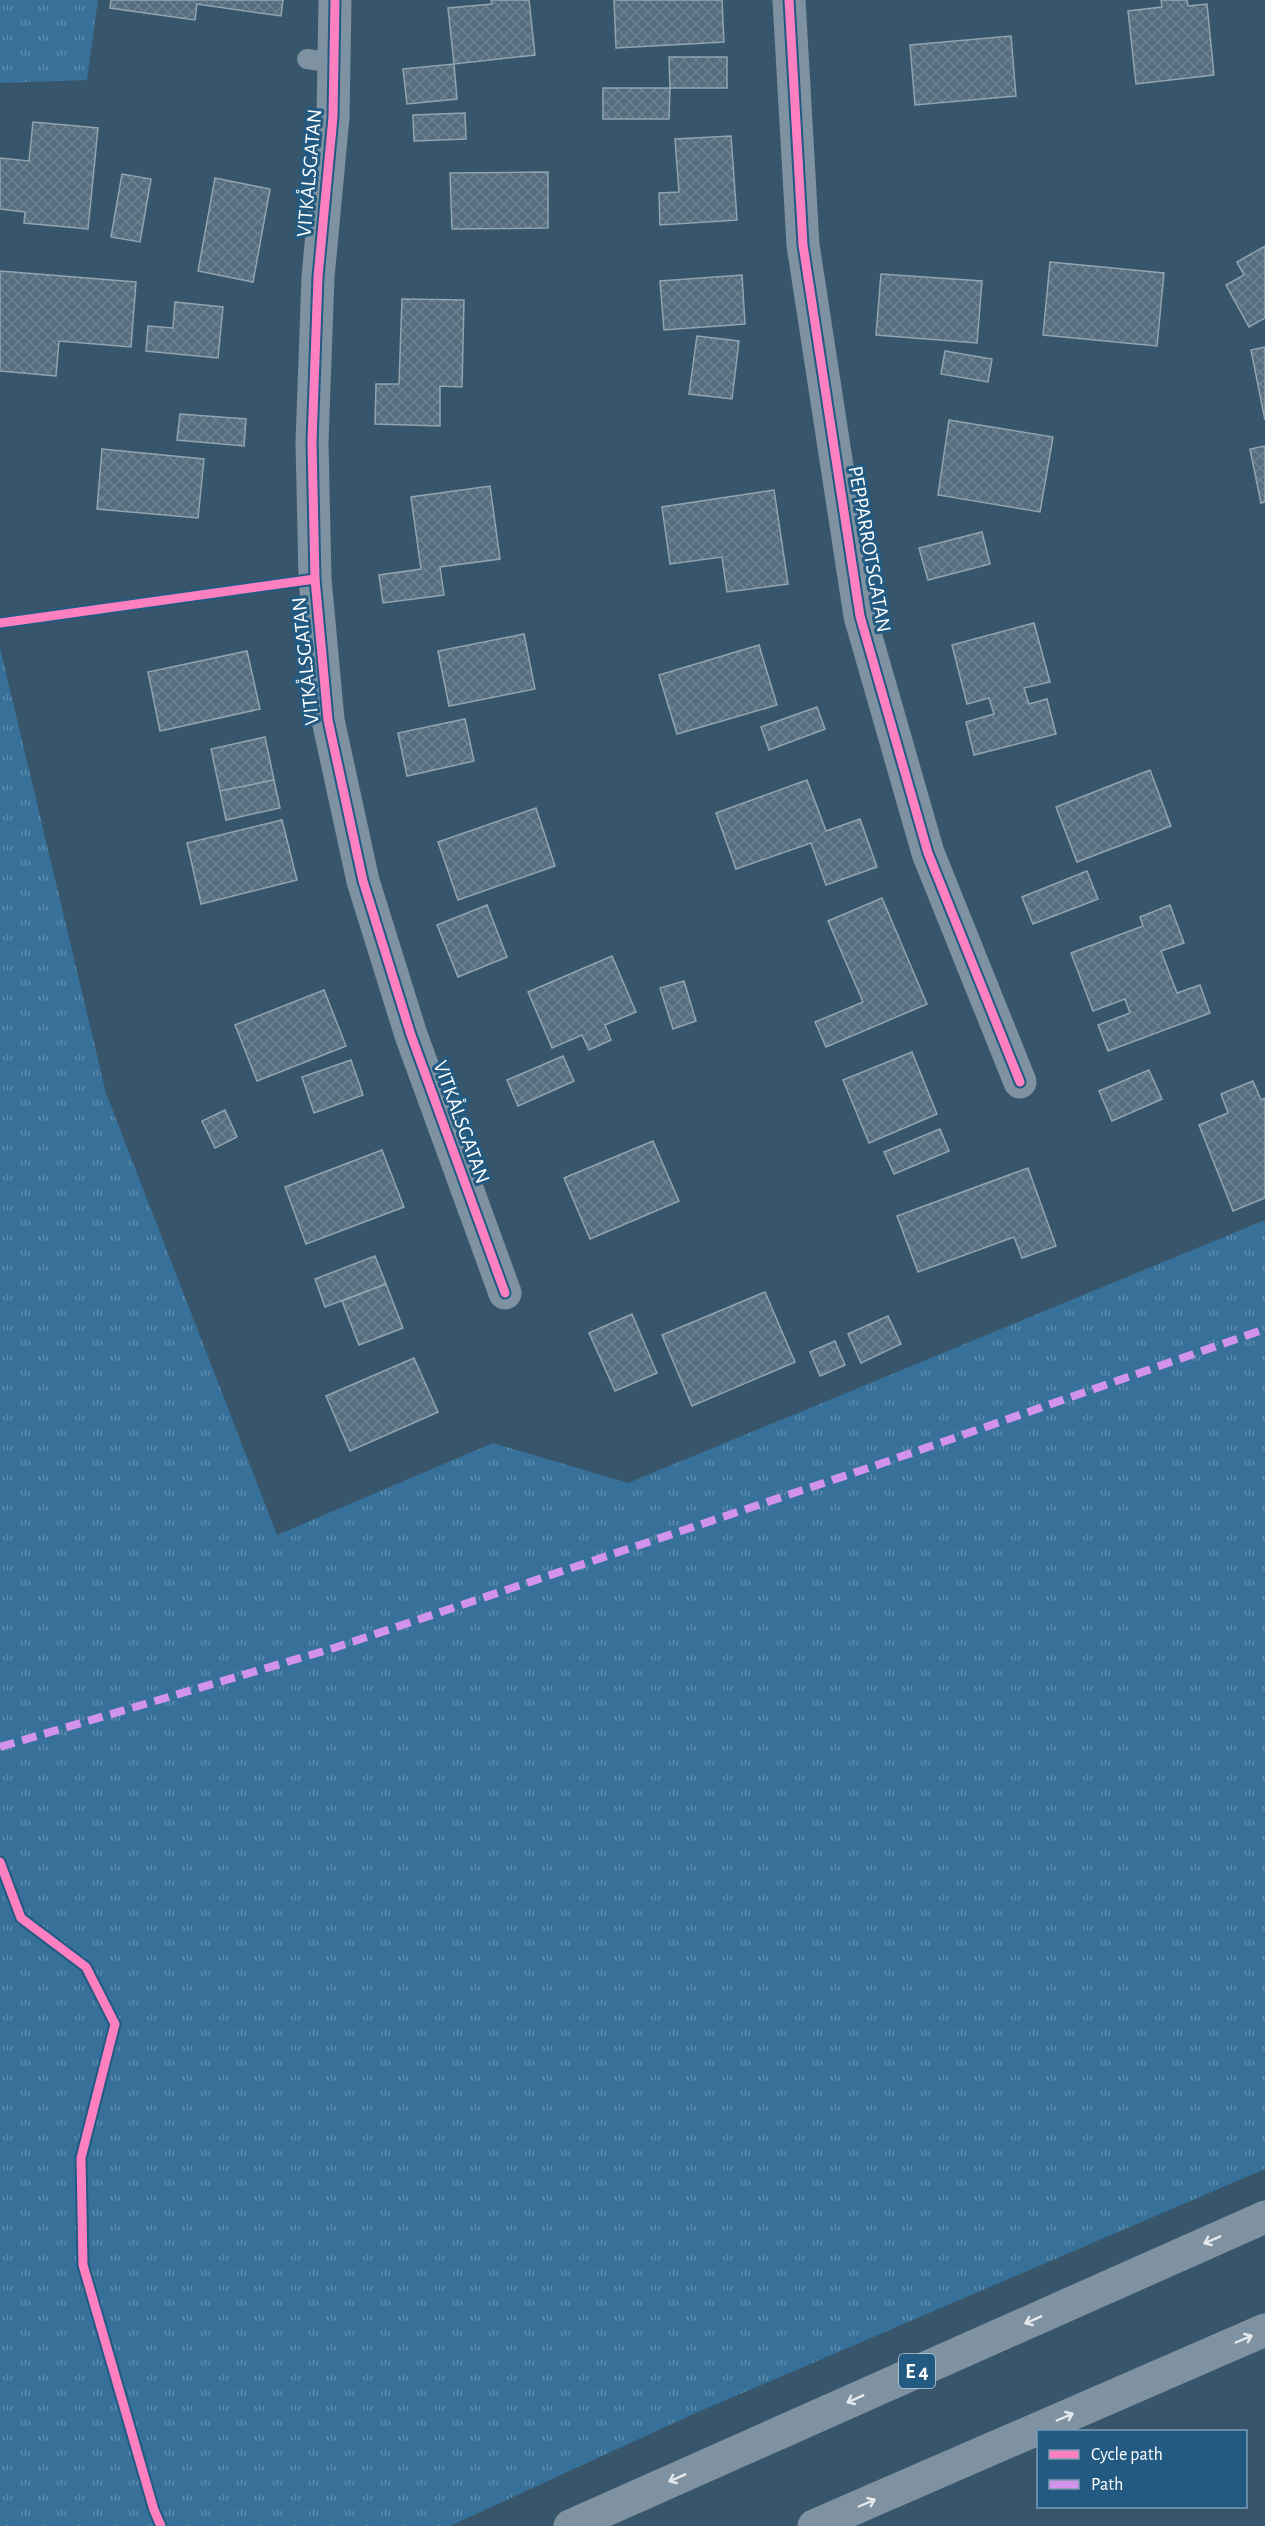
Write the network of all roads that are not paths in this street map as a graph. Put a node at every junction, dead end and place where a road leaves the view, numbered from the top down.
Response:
1 (335, 0) edge
2 (789, 0) edge
3 (1020, 1082) dead end
4 (505, 1293) dead end
5 (1265, 2217) edge
6 (1265, 2330) edge
7 (570, 2526) edge
8 (814, 2526) edge

1 - 4 street, VITKÅLSGATAN
2 - 3 street, PEPPARROTSGATAN
5 -> 7 highway, E 4
8 -> 6 highway

